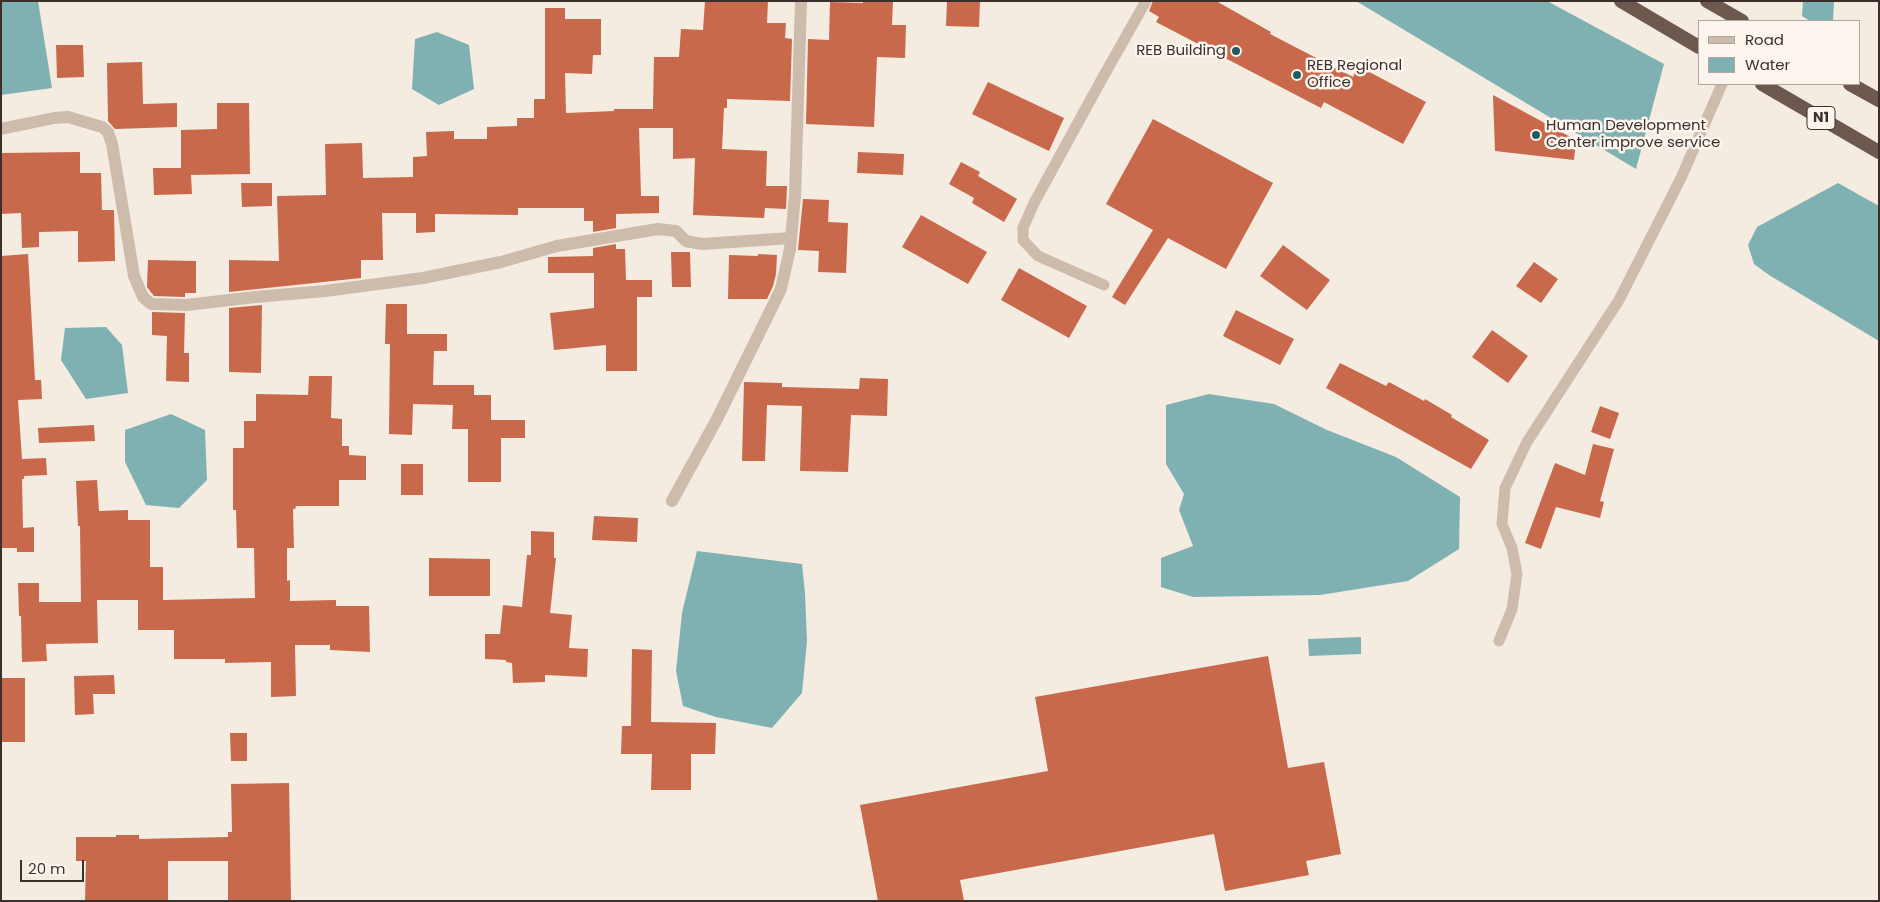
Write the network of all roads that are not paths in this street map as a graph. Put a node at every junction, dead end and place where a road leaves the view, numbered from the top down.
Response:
1 (801, 1) edge
2 (1146, 1) edge
3 (1621, 1) edge
4 (1707, 1) edge
5 (1740, 20) edge
6 (1698, 46) edge
7 (1722, 85) edge
8 (1764, 85) edge
9 (1852, 85) edge
10 (1879, 100) edge
11 (1, 129) edge
12 (1879, 152) edge
13 (791, 238) junction
14 (1104, 285) dead end
15 (672, 501) dead end
16 (1499, 641) dead end

1 - 13 street
2 - 14 lane
3 - 6 highway
4 - 5 highway
7 - 16 lane
8 - 12 highway, N1
9 - 10 highway
11 - 13 street
13 - 15 street

